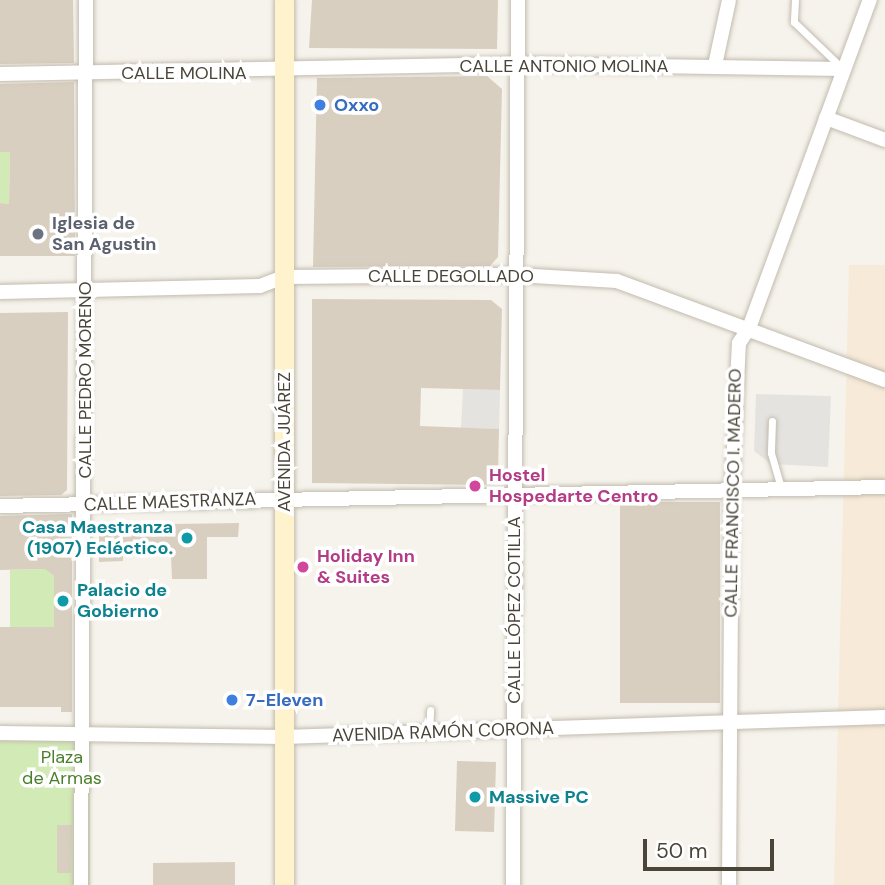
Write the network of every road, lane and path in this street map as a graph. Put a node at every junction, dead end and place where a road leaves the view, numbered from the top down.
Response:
1 (86, 0) edge
2 (284, 0) edge
3 (517, 0) edge
4 (729, 0) edge
5 (795, 0) edge
6 (870, 0) edge
7 (518, 64) junction
8 (715, 65) junction
9 (844, 69) junction
10 (284, 71) junction
11 (0, 74) edge
12 (85, 74) junction
13 (826, 118) junction
14 (885, 140) edge
15 (517, 275) junction
16 (284, 277) junction
17 (85, 290) junction
18 (0, 292) edge
19 (749, 328) junction
20 (885, 380) edge
21 (772, 421) dead end
22 (885, 487) edge
23 (782, 489) junction
24 (732, 490) junction
25 (514, 494) junction
26 (284, 498) junction
27 (84, 505) junction
28 (0, 506) edge
29 (430, 710) dead end
30 (885, 717) edge
31 (729, 720) junction
32 (514, 731) junction
33 (0, 733) edge
34 (82, 733) junction
35 (429, 733) junction
36 (284, 737) junction
37 (81, 885) edge
38 (284, 885) edge
39 (513, 885) edge
40 (729, 885) edge

1 - 12 street, CALLE PEDRO MORENO
2 - 10 main road, AVENIDA JUÁREZ
3 - 7 street, CALLE LÓPEZ COTILLA
4 - 8 street
5 - 9 lane
6 - 9 street, CALLE FRANCISCO I. MADERO
7 - 8 street, CALLE ANTONIO MOLINA
7 - 10 street, CALLE ANTONIO MOLINA
7 - 15 street, CALLE LÓPEZ COTILLA
8 - 9 street, CALLE ANTONIO MOLINA
9 - 13 street, CALLE FRANCISCO I. MADERO
10 - 12 street, CALLE MOLINA
10 - 16 main road, AVENIDA JUÁREZ
11 - 12 street, CALLE MOLINA
12 - 17 street, CALLE PEDRO MORENO
13 - 14 street
13 - 19 street, CALLE FRANCISCO I. MADERO
15 - 16 street, CALLE DEGOLLADO
15 - 19 street, CALLE DEGOLLADO
15 - 25 street, CALLE LÓPEZ COTILLA
16 - 17 street, CALLE DEGOLLADO
16 - 26 main road, AVENIDA JUÁREZ
17 - 18 street, CALLE DEGOLLADO
17 - 27 street, CALLE PEDRO MORENO
19 - 20 street, CALLE DEGOLLADO
19 - 24 street, CALLE FRANCISCO I. MADERO
21 - 23 lane
22 - 23 street, CALLE MAESTRANZA
23 - 24 street, CALLE MAESTRANZA
24 - 25 street, CALLE MAESTRANZA
24 - 31 street, CALLE FRANCISCO I. MADERO
25 - 26 street, CALLE MAESTRANZA
25 - 32 street, CALLE LÓPEZ COTILLA
26 - 27 street, CALLE MAESTRANZA
26 - 36 main road, AVENIDA JUÁREZ
27 - 28 street, CALLE MAESTRANZA
27 - 34 street, CALLE PEDRO MORENO
29 - 35 lane
30 - 31 street, AVENIDA RAMÓN CORONA
31 - 32 street, AVENIDA RAMÓN CORONA
31 - 40 street, CALLE FRANCISCO I. MADERO
32 - 35 street, AVENIDA RAMÓN CORONA
32 - 39 street, CALLE LÓPEZ COTILLA
33 - 34 street, AVENIDA RAMÓN CORONA
34 - 36 street, AVENIDA RAMÓN CORONA
34 - 37 street, CALLE PEDRO MORENO
35 - 36 street, AVENIDA RAMÓN CORONA
36 - 38 main road, AVENIDA JUÁREZ

